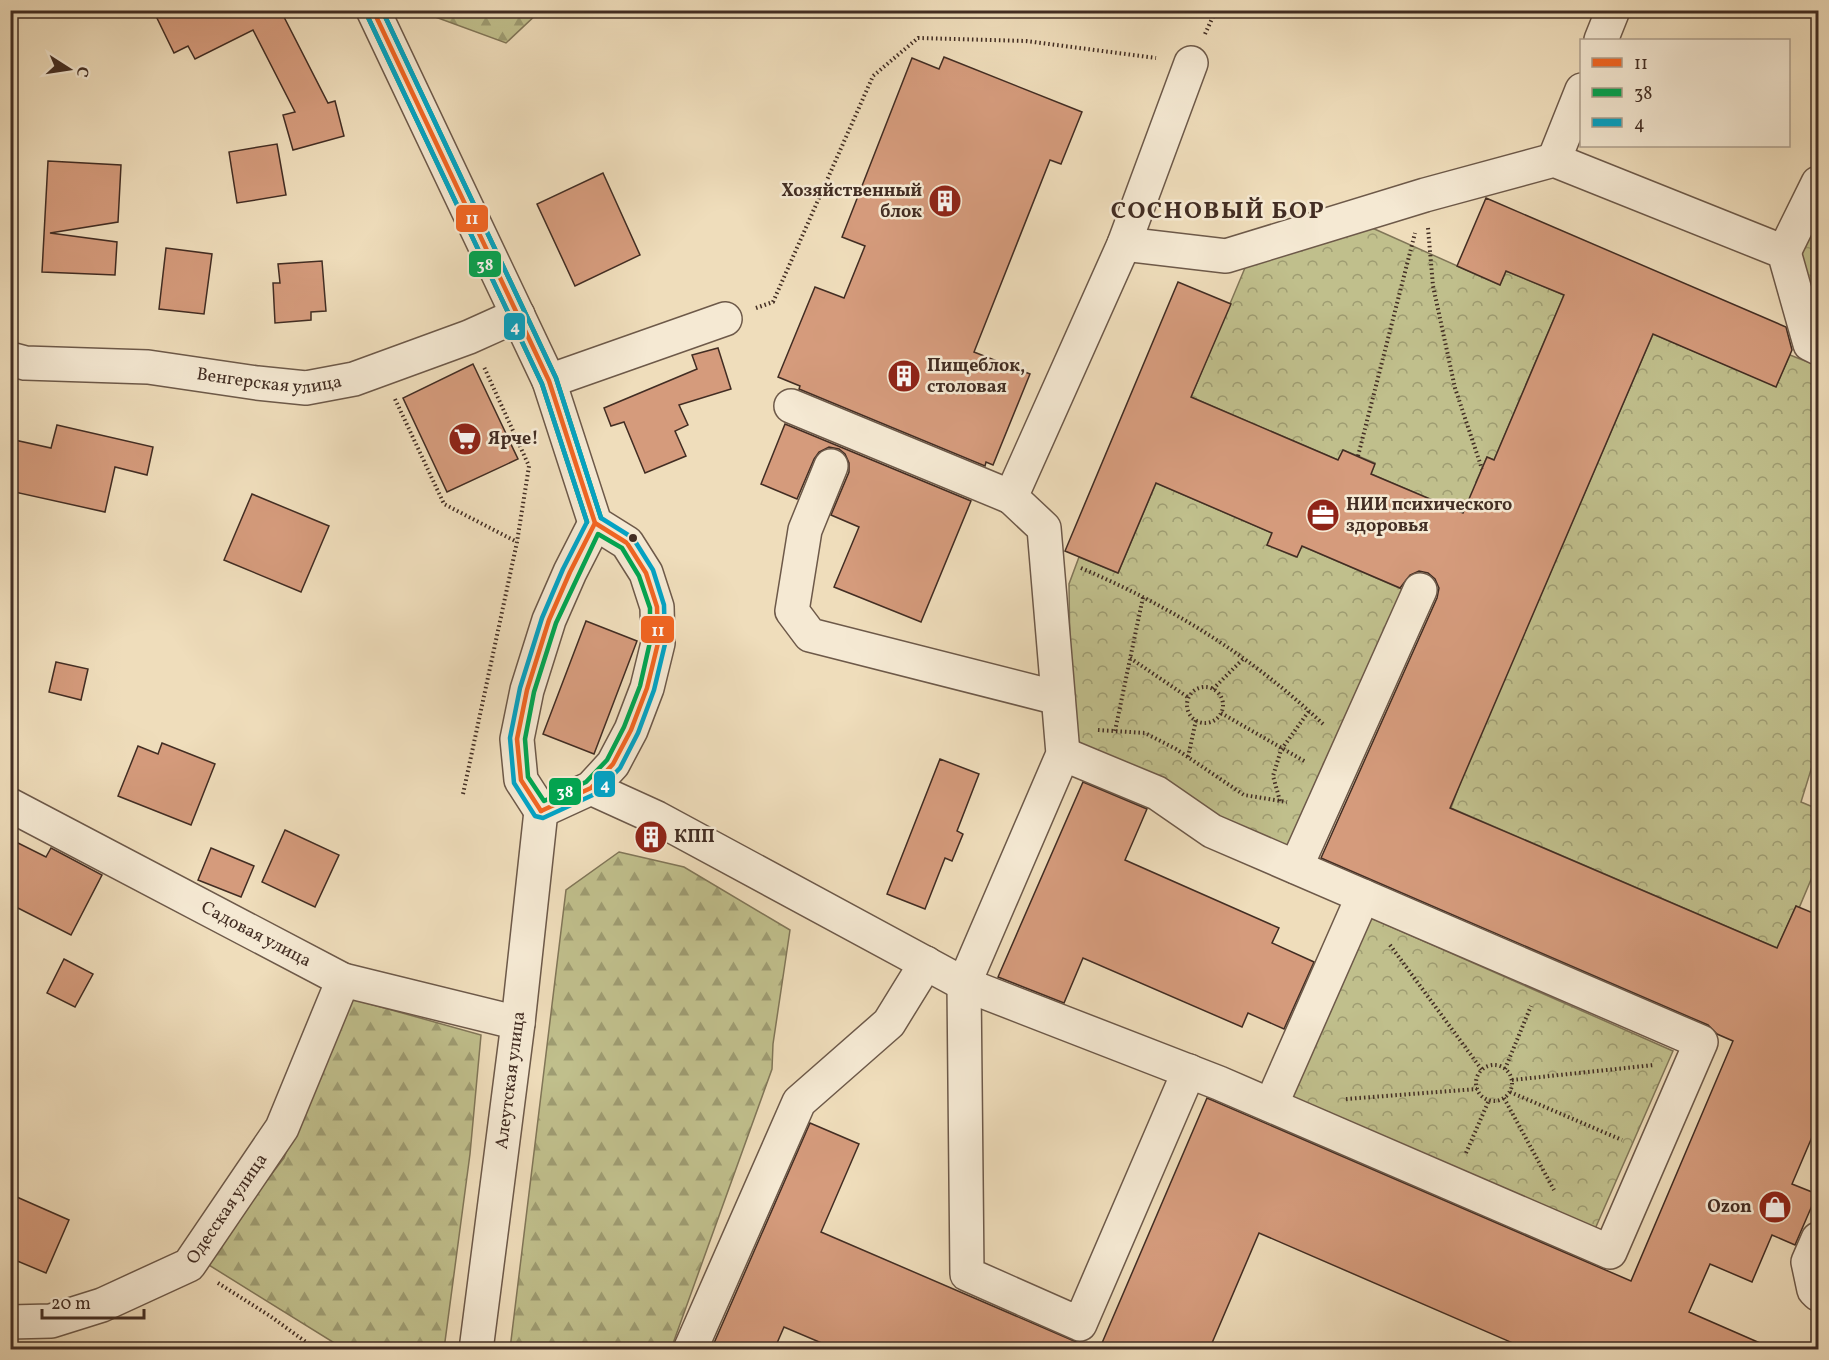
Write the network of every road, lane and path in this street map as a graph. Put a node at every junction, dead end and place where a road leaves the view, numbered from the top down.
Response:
1 (373, 10) edge
2 (1216, 10) edge
3 (1613, 10) edge
4 (1601, 39) edge
5 (1191, 63) junction
6 (1580, 93) edge
7 (1554, 160) junction
8 (1818, 183) edge
9 (1425, 195) junction
10 (1124, 244) junction
11 (1784, 252) junction
12 (518, 315) junction
13 (725, 319) joint
14 (470, 337) junction
15 (1818, 348) edge
16 (10, 359) edge
17 (381, 369) junction
18 (549, 381) junction
19 (790, 406) dead end
20 (1358, 456) dead end
21 (831, 466) dead end
22 (1482, 469) dead end
23 (1011, 497) junction
24 (595, 523) junction
25 (517, 542) junction
26 (1046, 553) junction
27 (1420, 590) dead end
28 (1143, 597) junction
29 (1130, 658) junction
30 (1243, 658) junction
31 (1213, 688) junction
32 (1189, 698) junction
33 (1309, 711) junction
34 (1221, 713) junction
35 (1196, 720) junction
36 (1061, 727) junction
37 (1115, 731) junction
38 (1281, 750) junction
39 (1188, 757) junction
40 (1336, 779) junction
41 (591, 788) junction
42 (463, 794) dead end
43 (1280, 801) junction
44 (10, 805) edge
45 (541, 811) junction
46 (1296, 867) junction
47 (1361, 900) junction
48 (926, 963) junction
49 (1544, 974) junction
50 (343, 980) junction
51 (964, 984) junction
52 (518, 1023) junction
53 (1692, 1061) junction
54 (1505, 1069) junction
55 (1482, 1070) junction
56 (1189, 1071) junction
57 (1512, 1080) junction
58 (1477, 1089) junction
59 (1510, 1092) junction
60 (1504, 1098) junction
61 (1340, 1100) dead end
62 (1489, 1100) junction
63 (1271, 1105) junction
64 (1653, 1154) junction
65 (1462, 1161) dead end
66 (1818, 1239) edge
67 (1581, 1240) junction
68 (189, 1265) junction
69 (1818, 1294) edge
70 (10, 1322) edge
71 (317, 1350) edge
72 (476, 1350) edge
73 (690, 1350) edge

1 - 12 street
2 - 5 path
3 - 4 street
5 - 10 street
5 - 13 path
6 - 7 street
7 - 9 street
7 - 11 street
8 - 11 street
9 - 10 street
9 - 20 path
9 - 22 path
10 - 23 street
11 - 15 street
12 - 14 street, Венгерская улица
12 - 18 street
13 - 18 street
14 - 17 street, Венгерская улица
14 - 25 path
16 - 17 street, Венгерская улица
17 - 25 path
18 - 24 street
19 - 23 street
21 - 36 street
23 - 26 street
24 - 41 street
24 - 45 street
25 - 42 path
26 - 28 path
26 - 36 street
27 - 40 street
28 - 29 path
28 - 30 path
29 - 32 path
29 - 37 path
30 - 31 path
30 - 33 path
31 - 32 path
31 - 34 path
32 - 35 path
33 - 38 path
33 - 40 path
34 - 35 path
34 - 38 path
35 - 39 path
36 - 37 path
36 - 46 street
36 - 51 street
37 - 39 path
38 - 40 path
38 - 43 path
39 - 43 path
40 - 43 path
40 - 46 street
41 - 45 street
41 - 48 street
44 - 50 street, Садовая улица
45 - 52 street, Алеутская улица
46 - 47 street
47 - 49 street
47 - 55 path
47 - 63 street
48 - 51 street
48 - 73 street
49 - 53 street
49 - 54 path
50 - 52 street, Садовая улица
50 - 68 street, Одесская улица
51 - 56 street
51 - 56 street
52 - 72 street, Алеутская улица
53 - 57 path
53 - 64 street
54 - 55 path
54 - 57 path
55 - 58 path
56 - 63 street
57 - 59 path
58 - 61 path
58 - 62 path
59 - 60 path
59 - 64 path
60 - 62 path
60 - 67 path
62 - 65 path
63 - 67 street
64 - 67 street
66 - 69 street
68 - 70 street, Одесская улица
68 - 71 path

